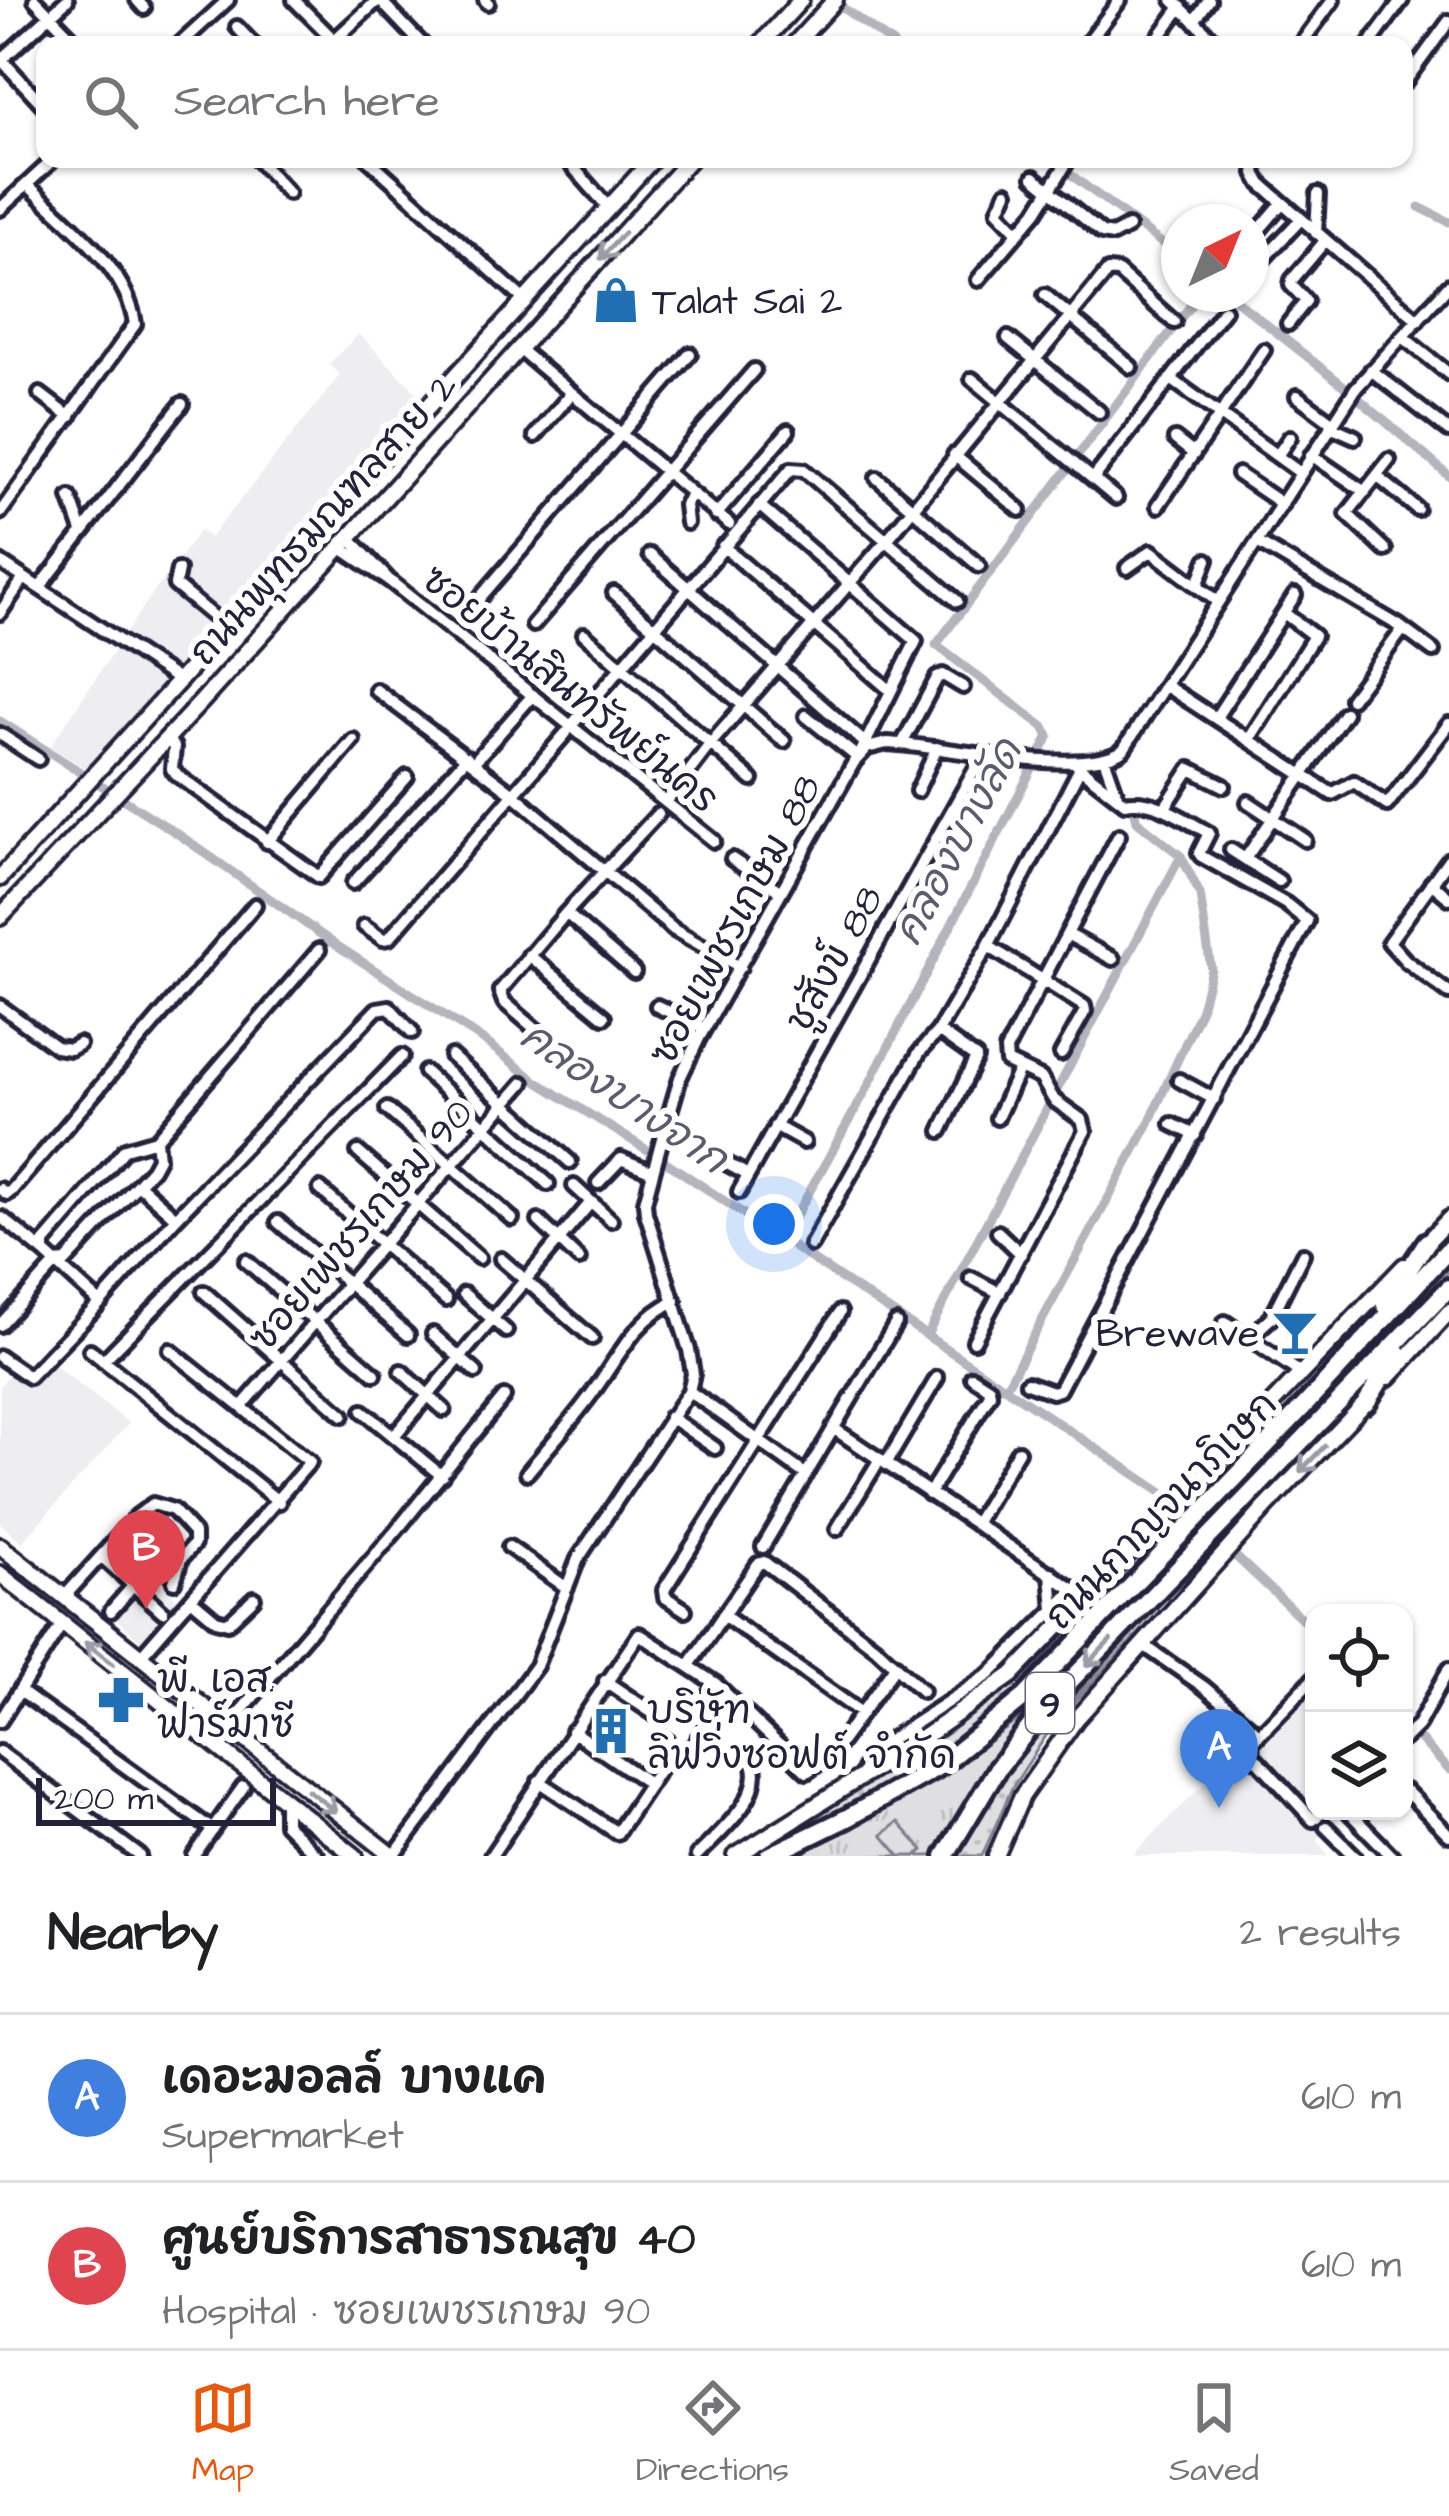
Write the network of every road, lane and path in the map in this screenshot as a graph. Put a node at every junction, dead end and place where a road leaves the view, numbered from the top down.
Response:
1 (35, 0) edge
2 (67, 0) edge
3 (228, 0) edge
4 (294, 0) edge
5 (379, 0) edge
6 (801, 0) edge
7 (835, 0) edge
8 (1120, 0) edge
9 (1210, 0) edge
10 (1333, 0) edge
11 (1402, 0) edge
12 (1177, 3) edge
13 (50, 16) junction
14 (1194, 21) junction
15 (1449, 21) edge
16 (237, 27) dead end
17 (71, 36) edge
18 (189, 36) edge
19 (246, 36) edge
20 (329, 36) edge
21 (341, 36) edge
22 (414, 36) edge
23 (768, 36) edge
24 (802, 36) edge
25 (1093, 36) edge
26 (1158, 36) edge
27 (1210, 36) edge
28 (1307, 36) edge
29 (1376, 36) edge
30 (0, 60) edge
31 (1413, 70) edge
32 (36, 98) edge
33 (44, 168) edge
34 (265, 168) edge
35 (378, 168) edge
36 (574, 168) edge
37 (645, 168) edge
38 (681, 168) edge
39 (1063, 168) edge
40 (1257, 168) edge
41 (1034, 177) dead end
42 (27, 184) junction
43 (0, 186) edge
44 (1050, 190) junction
45 (1007, 192) dead end
46 (288, 193) dead end
47 (1318, 194) dead end
48 (12, 198) junction
49 (1282, 203) junction
50 (608, 207) junction
51 (0, 209) edge
52 (1269, 218) edge
53 (1301, 219) junction
54 (1127, 226) dead end
55 (1018, 232) junction
56 (1320, 237) junction
57 (1269, 253) edge
58 (978, 280) dead end
59 (1449, 284) edge
60 (1046, 295) dead end
61 (523, 299) junction
62 (1222, 312) edge
63 (1070, 316) junction
64 (1418, 320) junction
65 (1174, 322) dead end
66 (1288, 324) dead end
67 (1403, 337) junction
68 (1008, 338) dead end
69 (519, 350) junction
70 (1264, 350) dead end
71 (690, 354) dead end
72 (1034, 359) junction
73 (1131, 367) dead end
74 (754, 370) dead end
75 (1371, 370) junction
76 (1449, 374) edge
77 (972, 379) dead end
78 (1172, 379) junction
79 (40, 394) dead end
80 (571, 394) junction
81 (1297, 395) dead end
82 (998, 400) junction
83 (182, 404) dead end
84 (1099, 412) dead end
85 (1222, 416) junction
86 (70, 417) junction
87 (1331, 424) junction
88 (788, 431) dead end
89 (1449, 431) edge
90 (620, 434) junction
91 (535, 436) dead end
92 (1290, 437) dead end
93 (1355, 437) dead end
94 (1175, 439) dead end
95 (954, 454) junction
96 (1194, 454) junction
97 (1311, 454) junction
98 (1277, 456) junction
99 (1389, 460) dead end
100 (666, 472) junction
101 (1299, 472) junction
102 (1238, 474) dead end
103 (1377, 476) junction
104 (877, 478) dead end
105 (1093, 479) junction
106 (1365, 492) junction
107 (691, 494) junction
108 (70, 496) dead end
109 (1116, 498) dead end
110 (1282, 503) junction
111 (759, 505) junction
112 (1158, 506) dead end
113 (912, 508) junction
114 (1417, 509) dead end
115 (1021, 510) dead end
116 (0, 513) edge
117 (716, 515) junction
118 (687, 523) dead end
119 (729, 524) dead end
120 (82, 531) junction
121 (886, 541) junction
122 (1257, 542) junction
123 (344, 543) junction
124 (723, 546) junction
125 (1385, 550) dead end
126 (650, 555) dead end
127 (1207, 560) dead end
128 (0, 562) edge
129 (979, 566) dead end
130 (1127, 568) dead end
131 (178, 570) dead end
132 (24, 578) junction
133 (849, 582) junction
134 (1197, 586) junction
135 (40, 587) junction
136 (687, 588) junction
137 (614, 593) dead end
138 (1295, 595) dead end
139 (478, 600) dead end
140 (957, 601) dead end
141 (1218, 602) junction
142 (0, 613) edge
143 (1284, 613) junction
144 (814, 624) junction
145 (533, 625) dead end
146 (654, 626) junction
147 (228, 629) junction
148 (1403, 629) junction
149 (584, 634) dead end
150 (1433, 651) dead end
151 (621, 666) junction
152 (778, 666) junction
153 (180, 681) junction
154 (1166, 686) junction
155 (963, 687) dead end
156 (376, 691) dead end
157 (891, 692) junction
158 (533, 695) junction
159 (1351, 699) dead end
160 (744, 705) junction
161 (1345, 713) dead end
162 (806, 716) dead end
163 (1217, 716) junction
164 (1449, 724) edge
165 (569, 730) junction
166 (0, 734) edge
167 (1250, 737) junction
168 (166, 739) junction
169 (353, 740) dead end
170 (784, 741) dead end
171 (711, 743) junction
172 (902, 744) junction
173 (938, 748) junction
174 (861, 751) junction
175 (983, 755) junction
176 (1105, 758) junction
177 (38, 759) dead end
178 (471, 760) junction
179 (1076, 764) junction
180 (1303, 773) junction
181 (407, 777) dead end
182 (752, 780) dead end
183 (1224, 786) dead end
184 (917, 791) dead end
185 (514, 794) junction
186 (1117, 796) junction
187 (1248, 802) dead end
188 (662, 808) junction
189 (1164, 809) junction
190 (1273, 818) junction
191 (1119, 835) dead end
192 (1305, 840) dead end
193 (267, 842) junction
194 (714, 842) dead end
195 (1231, 850) dead end
196 (732, 859) dead end
197 (1246, 859) junction
198 (1449, 859) edge
199 (604, 872) junction
200 (0, 878) edge
201 (1279, 881) dead end
202 (353, 883) dead end
203 (1431, 883) junction
204 (782, 892) junction
205 (1449, 898) edge
206 (255, 905) dead end
207 (566, 913) junction
208 (0, 917) edge
209 (364, 926) dead end
210 (1067, 934) junction
211 (988, 946) junction
212 (319, 950) dead end
213 (530, 955) junction
214 (1113, 959) dead end
215 (740, 967) junction
216 (634, 972) dead end
217 (1043, 979) junction
218 (1449, 993) edge
219 (0, 1006) edge
220 (657, 1006) dead end
221 (604, 1017) dead end
222 (704, 1029) junction
223 (938, 1031) junction
224 (412, 1032) dead end
225 (79, 1044) dead end
226 (1061, 1054) dead end
227 (402, 1056) dead end
228 (451, 1056) dead end
229 (578, 1065) dead end
230 (1019, 1070) junction
231 (424, 1072) dead end
232 (1179, 1080) dead end
233 (523, 1083) dead end
234 (1214, 1099) junction
235 (505, 1104) junction
236 (387, 1109) dead end
237 (997, 1118) dead end
238 (1172, 1124) dead end
239 (484, 1126) junction
240 (775, 1126) junction
241 (941, 1131) dead end
242 (1195, 1135) junction
243 (156, 1140) junction
244 (804, 1142) dead end
245 (358, 1152) dead end
246 (720, 1160) dead end
247 (570, 1162) dead end
248 (451, 1164) junction
249 (654, 1168) junction
250 (748, 1175) junction
251 (598, 1183) dead end
252 (548, 1184) dead end
253 (139, 1185) junction
254 (574, 1186) dead end
255 (0, 1189) edge
256 (320, 1189) dead end
257 (739, 1192) dead end
258 (1028, 1198) dead end
259 (591, 1202) junction
260 (417, 1204) junction
261 (1045, 1208) junction
262 (2, 1218) edge
263 (176, 1219) junction
264 (512, 1219) dead end
265 (1449, 1219) edge
266 (539, 1220) dead end
267 (611, 1220) dead end
268 (278, 1222) dead end
269 (998, 1232) dead end
270 (558, 1239) junction
271 (1427, 1242) junction
272 (383, 1244) junction
273 (811, 1245) dead end
274 (1449, 1249) edge
275 (44, 1252) junction
276 (1021, 1254) junction
277 (1303, 1254) dead end
278 (479, 1258) dead end
279 (579, 1258) dead end
280 (501, 1259) dead end
281 (246, 1261) dead end
282 (56, 1262) junction
283 (524, 1279) junction
284 (971, 1279) dead end
285 (350, 1284) junction
286 (1449, 1288) edge
287 (204, 1292) dead end
288 (1000, 1293) junction
289 (464, 1294) dead end
290 (446, 1300) dead end
291 (675, 1301) junction
292 (100, 1304) junction
293 (840, 1312) dead end
294 (1449, 1312) edge
295 (491, 1318) junction
296 (1418, 1321) junction
297 (315, 1322) junction
298 (1225, 1322) dead end
299 (896, 1323) dead end
300 (0, 1325) edge
301 (506, 1331) dead end
302 (434, 1334) dead end
303 (408, 1335) dead end
304 (592, 1338) dead end
305 (1249, 1338) junction
306 (974, 1340) dead end
307 (1359, 1346) junction
308 (90, 1350) dead end
309 (170, 1350) dead end
310 (0, 1357) edge
311 (458, 1357) junction
312 (103, 1361) junction
313 (280, 1361) junction
314 (401, 1371) dead end
315 (476, 1372) dead end
316 (375, 1374) dead end
317 (1302, 1374) junction
318 (971, 1377) dead end
319 (937, 1378) dead end
320 (1027, 1383) dead end
321 (688, 1391) junction
322 (426, 1394) junction
323 (504, 1397) dead end
324 (1366, 1403) junction
325 (242, 1406) junction
326 (444, 1410) dead end
327 (363, 1411) dead end
328 (343, 1414) dead end
329 (670, 1417) junction
330 (833, 1428) junction
331 (394, 1436) junction
332 (758, 1441) junction
333 (716, 1448) dead end
334 (1018, 1451) dead end
335 (883, 1461) junction
336 (527, 1473) dead end
337 (805, 1474) junction
338 (442, 1476) junction
339 (929, 1494) junction
340 (279, 1502) junction
341 (974, 1523) junction
342 (837, 1528) dead end
343 (0, 1546) edge
344 (509, 1547) dead end
345 (763, 1547) dead end
346 (100, 1556) junction
347 (1051, 1573) junction
348 (0, 1574) edge
349 (174, 1582) dead end
350 (133, 1586) junction
351 (567, 1588) junction
352 (1074, 1590) junction
353 (1091, 1593) junction
354 (64, 1597) junction
355 (254, 1598) dead end
356 (191, 1599) junction
357 (111, 1610) dead end
358 (686, 1610) dead end
359 (1054, 1610) junction
360 (163, 1612) dead end
361 (724, 1615) junction
362 (62, 1624) junction
363 (1142, 1644) junction
364 (140, 1657) junction
365 (690, 1664) junction
366 (896, 1665) junction
367 (1449, 1669) edge
368 (605, 1681) junction
369 (716, 1684) junction
370 (1305, 1686) edge
371 (20, 1691) junction
372 (922, 1691) dead end
373 (860, 1712) junction
374 (0, 1721) edge
375 (228, 1726) junction
376 (1254, 1729) junction
377 (1413, 1730) edge
378 (572, 1731) junction
379 (683, 1734) junction
380 (909, 1738) junction
381 (0, 1752) edge
382 (753, 1763) dead end
383 (539, 1781) junction
384 (650, 1784) junction
385 (243, 1787) dead end
386 (1413, 1798) edge
387 (285, 1801) junction
388 (1305, 1812) edge
389 (310, 1820) junction
390 (1357, 1820) edge
391 (1325, 1827) dead end
392 (213, 1830) junction
393 (1449, 1835) edge
394 (140, 1856) edge
395 (194, 1856) edge
396 (315, 1856) edge
397 (344, 1856) edge
398 (355, 1856) edge
399 (394, 1856) edge
400 (491, 1856) edge
401 (697, 1856) edge
402 (736, 1856) edge
403 (769, 1856) edge
404 (945, 1856) edge
405 (996, 1856) edge
406 (1355, 1856) edge
407 (1392, 1856) edge

1 - 13 street
2 - 13 street
3 - 18 street
4 - 20 street
5 - 21 street
5 - 22 street
6 - 23 main road
7 - 24 main road
8 - 25 street
9 - 14 street
10 - 28 street
11 - 29 street
12 - 14 street
12 - 26 street
13 - 17 street
13 - 30 street
14 - 27 street
15 - 31 street
16 - 19 street
30 - 32 street
33 - 42 street
34 - 46 street
35 - 61 street
36 - 50 street
37 - 50 main road, ถนนพุทธมณฑลสาย 2
38 -> 69 main road, ถนนพุทธมณฑลสาย 2
39 - 44 street
40 - 49 street
41 - 44 street
42 - 48 street
42 - 86 street
43 - 48 street
44 - 54 street
44 - 55 street
45 - 55 street
47 - 56 street
48 - 51 street
49 - 52 street
49 - 53 street
50 - 61 main road, ถนนพุทธมณฑลสาย 2
53 - 56 street
53 - 57 street
55 - 58 street
56 - 64 street
56 - 66 street
59 - 64 street
60 - 63 street
61 - 147 main road, ถนนพุทธมณฑลสาย 2
62 - 78 street
63 - 65 street
63 - 72 street
63 - 73 street
64 - 67 street
67 - 75 street
67 - 76 street
68 - 72 street
69 - 80 street
69 - 123 main road, ถนนพุทธมณฑลสาย 2
70 - 85 street
71 - 90 street
72 - 82 street
72 - 84 street
74 - 100 street
75 - 87 street
75 - 89 street
77 - 82 street
78 - 85 street
78 - 105 street
79 - 86 street
80 - 90 street
80 - 91 street
81 - 87 street
82 - 95 street
82 - 105 street
83 - 120 street
85 - 96 street
85 - 98 street
86 - 116 street
87 - 93 street
87 - 97 street
88 - 117 street
90 - 100 street
90 - 139 street
92 - 98 street
94 - 96 street
95 - 113 street
95 - 115 street
96 - 112 street
97 - 101 street
97 - 106 street
98 - 101 street
99 - 103 street
100 - 107 street
100 - 145 street
101 - 110 street
102 - 110 street
103 - 106 street
103 - 114 street
104 - 113 street
105 - 109 street
106 - 125 street
107 - 117 street
107 - 118 street
108 - 120 street
110 - 122 street
111 - 121 street
111 - 124 street
111 - 133 street
113 - 121 street
113 - 129 street
117 - 119 street
120 - 135 street
121 - 133 street
121 - 140 street
122 - 141 street
122 - 148 street
123 - 158 street, ซอยบ้านสินทรัพย์นคร
123 - 168 main road, ถนนพุทธมณฑลสาย 2
124 - 136 street
124 - 144 street
126 - 136 street
127 - 134 street
128 - 132 street
130 - 134 street
131 - 147 street
132 - 135 street
132 - 142 street
133 - 144 street
133 - 157 street
134 - 141 street
135 - 153 street
136 - 146 street
136 - 152 street
137 - 146 street
138 - 143 street
141 - 154 street
143 - 163 street
143 - 167 street
144 - 152 street
144 - 157 street
146 - 151 street
146 - 160 street
147 - 153 main road, ถนนพุทธมณฑลสาย 2
148 - 150 street
148 - 159 street
149 - 151 street
151 - 165 street
151 - 171 street
152 - 160 street
152 - 174 street
153 - 200 main road, ถนนพุทธมณฑลสาย 2
154 - 163 street
154 - 176 street
155 - 172 street
156 - 178 street
157 - 174 street
158 - 165 street, ซอยบ้านสินทรัพย์นคร
158 - 178 street
160 - 170 street
160 - 171 street
161 - 180 street
162 - 174 street
163 - 167 street
164 - 180 street
165 - 185 street
165 - 188 street, ซอยบ้านสินทรัพย์นคร
166 - 177 street
167 - 180 street
168 - 193 street
168 - 208 main road, ถนนพุทธมณฑลสาย 2
169 - 193 street
171 - 182 street
171 - 188 street
172 - 173 street, ซอยเพชรเกษม 88
172 - 174 street, ซอยเพชรเกษม 88
173 - 175 street, ซอยเพชรเกษม 88
173 - 184 street
174 - 204 street, ซอยเพชรเกษม 88
175 - 179 street, ซอยเพชรเกษม 88
175 - 240 street, ชูสังข์ 88
176 - 179 street, ซอยเพชรเกษม 88
176 - 186 street
178 - 185 street
178 - 202 street
179 - 186 street
179 - 211 street
180 - 190 street
181 - 193 street
183 - 189 street
185 - 199 street
185 - 209 street
186 - 189 street
187 - 190 street
188 - 194 street, ซอยบ้านสินทรัพย์นคร
188 - 199 street
189 - 234 street
190 - 192 street
190 - 197 street
191 - 210 street
195 - 197 street
196 - 204 street
197 - 201 street
198 - 203 street
199 - 207 street
199 - 215 street
203 - 205 street
203 - 218 street
204 - 215 street, ซอยเพชรเกษม 88
206 - 255 street
207 - 213 street
207 - 216 street
210 - 214 street
210 - 217 street
211 - 217 street
211 - 223 street
212 - 243 street
213 - 221 street
213 - 229 street
215 - 222 street, ซอยเพชรเกษม 88
217 - 226 street
217 - 230 street
219 - 225 street
220 - 222 street
222 - 249 street, ซอยเพชรเกษม 88
223 - 241 street
223 - 273 street
224 - 263 street
227 - 312 street, ซอยเพชรเกษม 90
228 - 235 street
230 - 237 street
230 - 261 street
231 - 239 street
232 - 234 street
233 - 235 street, ซอยเพชรเกษม 90
234 - 242 street
235 - 239 street, ซอยเพชรเกษม 90
235 - 247 street
236 - 248 street
238 - 242 street
239 - 248 street, ซอยเพชรเกษม 90
239 - 252 street
240 - 244 street
240 - 250 street, ชูสังข์ 88
242 - 320 street
243 - 253 street
243 - 275 street
245 - 260 street
246 - 250 street
248 - 260 street, ซอยเพชรเกษม 90
248 - 264 street
249 - 251 street
249 - 291 street, ซอยเพชรเกษม 88
250 - 257 street, ชูสังข์ 88
253 - 263 street
253 - 282 street
254 - 259 street
256 - 272 street
258 - 261 street
259 - 267 street
259 - 270 street
260 - 272 street, ซอยเพชรเกษม 90
260 - 278 street
261 - 276 street
262 - 275 street
263 - 292 street
265 - 271 main road
266 - 270 street
268 - 285 street
269 - 276 street
270 - 279 street
270 - 283 street
271 - 307 highway
271 - 317 main road
272 - 285 street, ซอยเพชรเกษม 90
272 - 290 street
274 - 307 highway, ถนนกาญจนาภิเษก / 9
275 - 282 street
276 - 288 street
277 - 305 street
280 - 283 street
281 - 297 street
282 - 292 street
282 - 300 street
283 - 295 street
283 - 304 street
284 - 288 street
285 - 297 street, ซอยเพชรเกษม 90
285 - 303 street
286 - 296 highway, ถนนกาญจนาภิเษก / 9
287 - 313 street
288 - 306 street
289 - 295 street
291 - 321 street, ซอยเพชรเกษม 88
291 - 336 street
292 - 310 street
293 - 332 street
294 - 324 main road
295 - 301 street
295 - 311 street
296 - 324 highway
296 -> 404 highway, ถนนกาญจนาภิเษก / 9
297 - 313 street, ซอยเพชรเกษม 90
297 - 316 street
298 - 305 street
299 - 330 street
302 - 311 street
305 - 317 street
307 - 403 highway, ถนนกาญจนาภิเษก / 9
308 - 312 street
309 - 325 street, ซอยเพชรเกษม 90
311 - 315 street
311 - 322 street
312 - 340 street
313 - 325 street, ซอยเพชรเกษม 90
313 - 328 street
314 - 322 street
317 - 353 main road
318 - 339 street
319 - 335 street
321 - 329 street
321 - 332 street
322 - 326 street
322 - 331 street
323 - 338 street
324 -> 363 main road
325 - 340 street, ซอยเพชรเกษม 90
327 - 331 street
329 - 333 street
329 - 351 street
330 - 335 street
330 - 337 street
331 - 338 street
332 - 337 street
332 - 358 street
334 - 341 street
335 - 339 street
335 - 342 street
337 - 345 street
338 - 375 street
339 - 341 street
340 - 356 street, ซอยเพชรเกษม 90
341 - 347 street
343 - 354 main road
344 - 351 street
346 - 349 street
346 - 350 street
346 - 354 street
347 - 352 street
347 - 359 street
348 - 362 main road
350 - 357 street
350 - 360 street
351 - 399 street
352 - 353 street
352 - 359 street
353 - 380 main road
354 - 364 main road
355 - 356 street
356 - 364 street, ซอยเพชรเกษม 90
359 - 380 street
361 - 365 street
361 - 366 street
361 - 373 street
362 - 371 street
387 -> 362 main road
363 - 376 street
363 - 405 main road
364 - 375 main road
365 - 368 street
365 - 369 street
366 - 372 street
366 - 373 street
367 - 377 street
368 - 378 street
368 - 379 street
369 - 373 street
369 - 379 street
370 - 376 street
371 - 374 street
371 - 392 street
375 -> 399 main road
376 - 388 street
378 - 383 street
378 - 384 street
379 - 384 street
380 - 402 main road
381 - 394 street
382 - 401 street
383 - 384 street
383 - 400 street
385 - 392 street
386 - 393 street
387 - 389 main road
387 - 396 street
389 - 397 main road
389 - 398 main road
390 - 407 street
391 - 406 street
392 - 395 street

